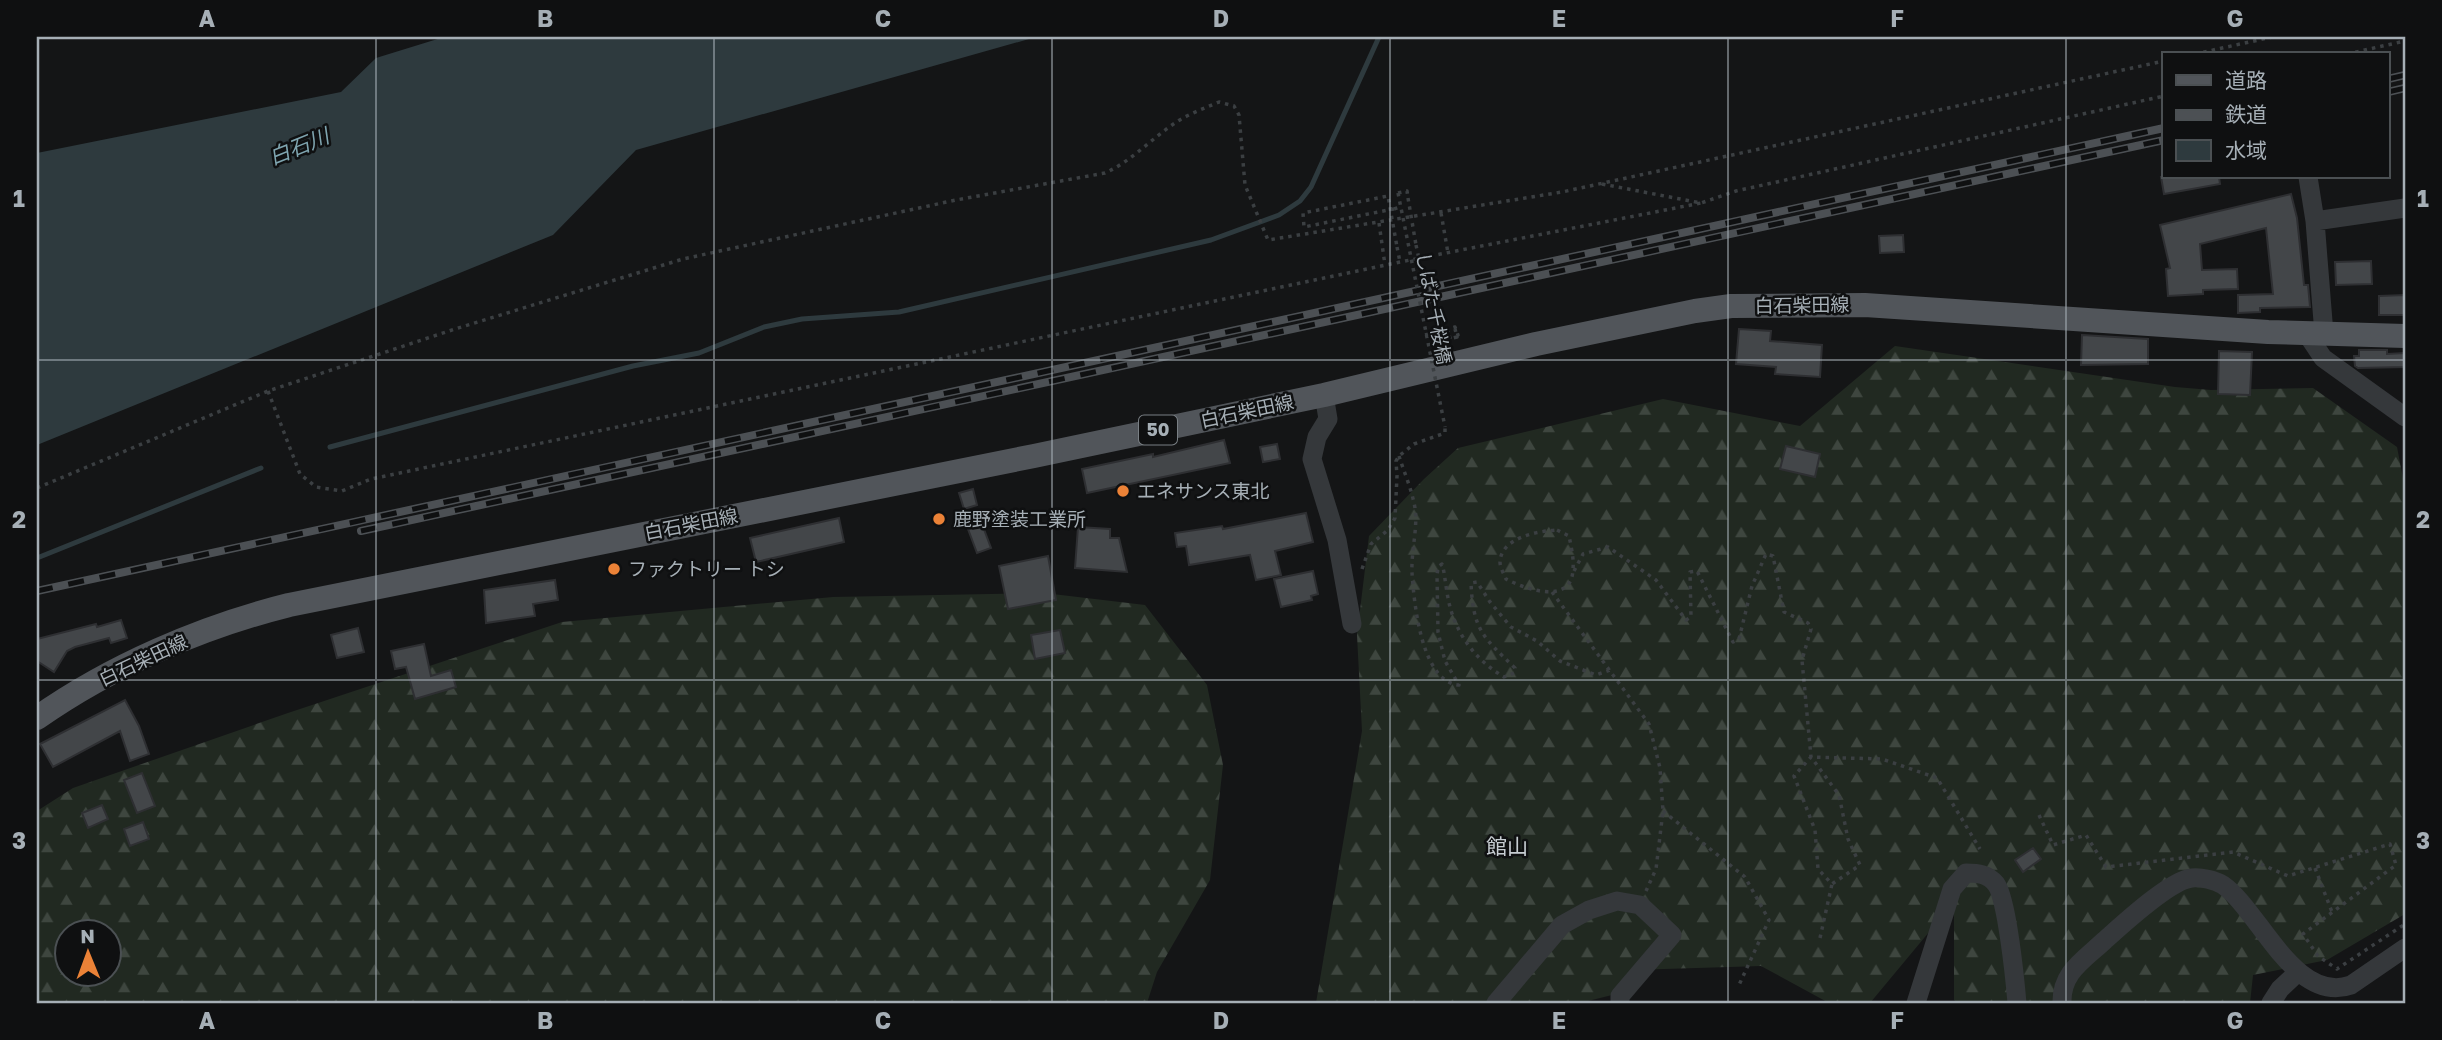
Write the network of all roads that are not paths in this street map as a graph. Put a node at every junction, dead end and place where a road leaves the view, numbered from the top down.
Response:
1 (2308, 178) edge
2 (2405, 208) edge
3 (2315, 221) junction
4 (2316, 334) junction
5 (2405, 336) edge
6 (1324, 395) junction
7 (2405, 417) edge
8 (1351, 614) road end
9 (37, 718) edge
10 (2405, 948) edge
11 (2298, 972) junction
12 (1496, 1003) edge
13 (1620, 1003) edge
14 (1916, 1003) edge
15 (2017, 1003) edge
16 (2062, 1003) edge
17 (2271, 1003) edge

1 - 3 street
2 - 3 street
3 - 4 street
4 - 5 main road, 白石柴田線 / 50
4 - 6 main road, 白石柴田線 / 50
4 - 7 street
6 - 8 street
6 - 9 main road, 白石柴田線 / 50
10 - 11 street
11 - 16 street
11 - 17 street
12 - 13 street
14 - 15 street

